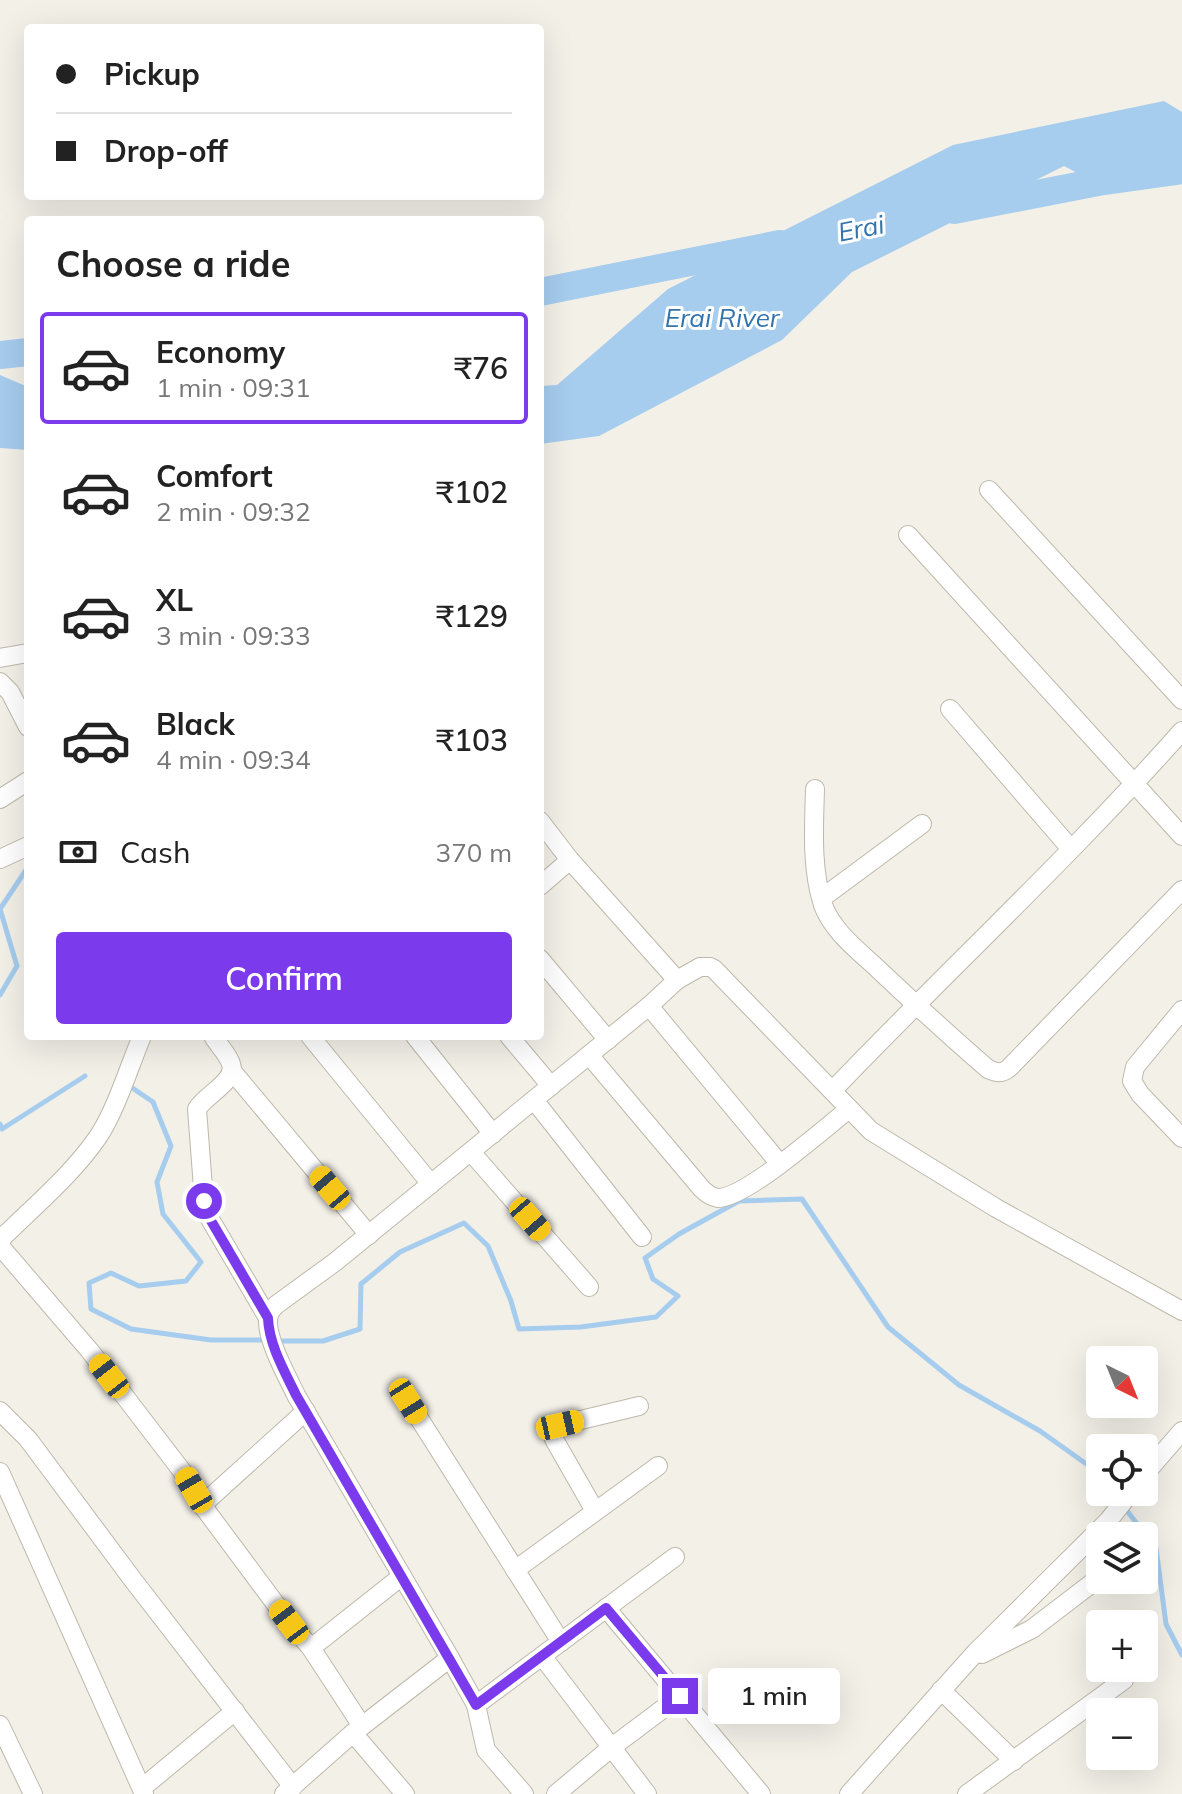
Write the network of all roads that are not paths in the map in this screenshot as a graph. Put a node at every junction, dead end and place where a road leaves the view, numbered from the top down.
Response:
1 (989, 490) dead end
2 (908, 535) dead end
3 (24, 654) edge
4 (0, 658) edge
5 (0, 682) edge
6 (1182, 700) edge
7 (950, 709) dead end
8 (24, 719) edge
9 (1182, 731) edge
10 (24, 784) edge
11 (1134, 784) junction
12 (815, 789) dead end
13 (0, 799) edge
14 (922, 824) dead end
15 (544, 826) edge
16 (1182, 836) edge
17 (24, 848) edge
18 (1071, 849) junction
19 (0, 859) edge
20 (570, 860) junction
21 (544, 883) edge
22 (1182, 890) edge
23 (822, 898) junction
24 (544, 964) edge
25 (677, 980) junction
26 (915, 1004) junction
27 (649, 1006) junction
28 (1181, 1013) edge
29 (140, 1040) edge
30 (313, 1040) edge
31 (418, 1040) edge
32 (512, 1040) edge
33 (608, 1040) junction
34 (216, 1042) edge
35 (589, 1055) junction
36 (232, 1071) junction
37 (551, 1086) junction
38 (833, 1090) junction
39 (534, 1100) junction
40 (849, 1109) junction
41 (493, 1134) junction
42 (1182, 1138) edge
43 (471, 1152) junction
44 (780, 1164) junction
45 (431, 1184) junction
46 (369, 1235) junction
47 (642, 1237) dead end
48 (0, 1243) edge
49 (589, 1287) dead end
50 (1182, 1311) edge
51 (268, 1322) junction
52 (408, 1401) dead end
53 (639, 1406) dead end
54 (0, 1411) edge
55 (306, 1411) junction
56 (1182, 1431) edge
57 (1158, 1459) edge
58 (658, 1466) dead end
59 (0, 1472) edge
60 (202, 1505) junction
61 (1120, 1506) edge
62 (595, 1511) junction
63 (675, 1557) dead end
64 (515, 1570) junction
65 (402, 1576) junction
66 (1086, 1588) edge
67 (606, 1608) junction
68 (561, 1642) junction
69 (311, 1648) junction
70 (542, 1656) junction
71 (450, 1658) junction
72 (968, 1660) junction
73 (1121, 1682) edge
74 (941, 1690) junction
75 (680, 1696) junction
76 (476, 1705) junction
77 (235, 1711) junction
78 (0, 1725) edge
79 (357, 1730) junction
80 (612, 1747) junction
81 (1014, 1761) junction
82 (288, 1790) edge
83 (143, 1791) edge
84 (33, 1794) edge
85 (405, 1794) edge
86 (524, 1794) edge
87 (556, 1794) edge
88 (647, 1794) edge
89 (761, 1794) edge
90 (849, 1794) edge
91 (967, 1794) edge

1 - 6 street
2 - 11 street
3 - 4 street
5 - 8 street
7 - 18 street
9 - 11 street
10 - 13 street
11 - 16 street
11 - 18 street
12 - 23 street
14 - 23 street
15 - 20 street
17 - 19 street
18 - 26 street
20 - 21 street
20 - 25 street
22 - 26 street
23 - 26 street
24 - 33 street
25 - 27 street
25 - 38 street
26 - 38 street
27 - 33 street
27 - 44 street
28 - 42 street
29 - 48 street
30 - 45 street
31 - 41 street
32 - 37 street
33 - 35 street
34 - 36 street
35 - 37 street
35 - 44 street
36 - 46 street
36 - 51 street
37 - 39 street
38 - 40 street
39 - 41 street
39 - 47 street
40 - 44 street
40 - 50 street
41 - 43 street
43 - 45 street
43 - 49 street
45 - 46 street
46 - 51 street
48 - 60 street
51 - 55 street
52 - 64 street
53 - 62 street
54 - 77 street
55 - 60 street
55 - 65 street
56 - 57 street
58 - 62 street
59 - 83 street
60 - 69 street
61 - 72 street
62 - 64 street
63 - 67 street
64 - 68 street
65 - 69 street
65 - 71 street
66 - 72 street
67 - 68 street
67 - 75 street
68 - 70 street
69 - 79 street
70 - 76 street
70 - 80 street
71 - 76 street
71 - 79 street
72 - 74 street
73 - 81 street
74 - 81 street
74 - 90 street
75 - 80 street
75 - 89 street
76 - 86 street
77 - 82 street
77 - 83 street
78 - 84 street
79 - 82 street
79 - 85 street
80 - 87 street
80 - 88 street
81 - 91 street

